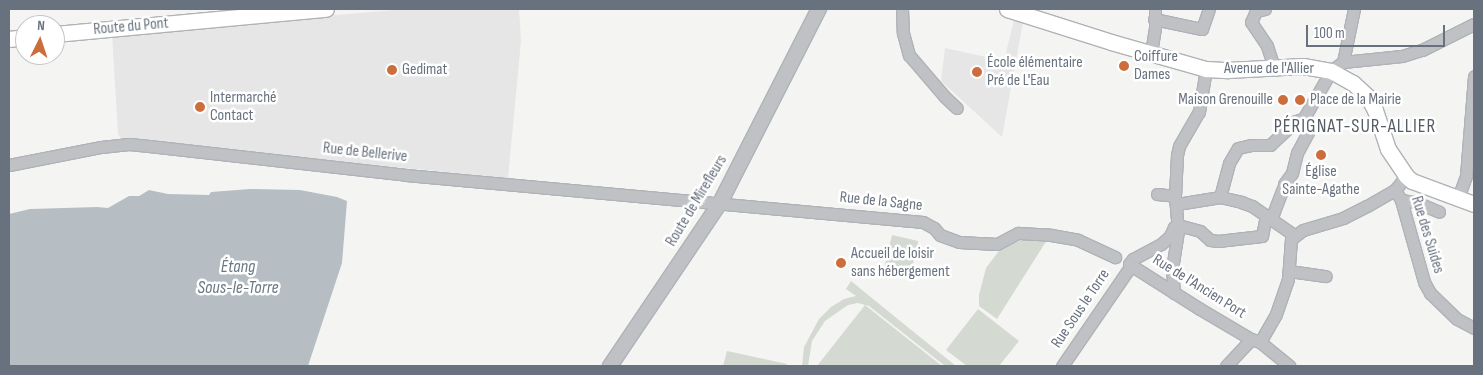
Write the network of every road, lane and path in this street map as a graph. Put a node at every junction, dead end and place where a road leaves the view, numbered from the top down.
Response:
1 (326, 9) edge
2 (810, 9) edge
3 (819, 9) edge
4 (902, 9) edge
5 (1008, 9) edge
6 (1209, 9) edge
7 (1265, 9) edge
8 (1354, 9) edge
9 (1154, 14) edge
10 (1474, 24) edge
11 (65, 33) edge
12 (800, 46) junction
13 (1151, 53) junction
14 (1337, 66) junction
15 (1274, 67) junction
16 (1206, 69) junction
17 (1474, 76) edge
18 (957, 108) dead end
19 (1305, 118) junction
20 (9, 165) edge
21 (1406, 176) junction
22 (1157, 194) dead end
23 (1398, 195) junction
24 (1220, 197) junction
25 (1458, 198) junction
26 (1176, 200) junction
27 (720, 204) junction
28 (1474, 204) edge
29 (1439, 212) dead end
30 (1269, 218) junction
31 (1178, 225) junction
32 (1294, 235) junction
33 (1115, 257) dead end
34 (1128, 267) junction
35 (1289, 271) junction
36 (1326, 276) dead end
37 (1174, 293) junction
38 (1474, 328) edge
39 (1256, 340) junction
40 (610, 366) edge
41 (1062, 366) edge
42 (1226, 366) edge
43 (1290, 366) edge

1 - 11 main road, Route du Pont
2 - 12 street, Route de Mirefleurs
3 - 12 street, Route de Mirefleurs
4 - 18 street
5 - 13 main road, Avenue de l'Allier
6 - 9 street
7 - 15 street
8 - 14 street
9 - 13 street
10 - 14 street
12 - 27 street, Route de Mirefleurs
13 - 16 main road, Avenue de l'Allier
14 - 15 main road, Avenue de l'Allier
14 - 19 street
14 - 21 main road, Avenue de l'Allier
15 - 16 main road, Avenue de l'Allier
16 - 26 street
17 - 25 street
19 - 24 street
19 - 30 street
20 - 27 street, Rue de Bellerive
21 - 23 street
21 - 25 main road, Avenue de l'Allier
22 - 26 street
23 - 29 street
23 - 32 street
23 - 38 street, Rue des Suides
24 - 26 street
24 - 30 street
25 - 28 main road, Avenue de l'Allier
26 - 31 street
27 - 33 street, Rue de la Sagne
27 - 40 street, Route de Mirefleurs
30 - 31 street
30 - 32 street
31 - 34 street
31 - 37 street
32 - 35 street
34 - 37 street, Rue de l'Ancien Port
34 - 41 street, Rue Sous le Torre
35 - 36 street
35 - 39 street
37 - 39 street, Rue de l'Ancien Port
39 - 42 street
39 - 43 street, Rue de l'Ancien Port

